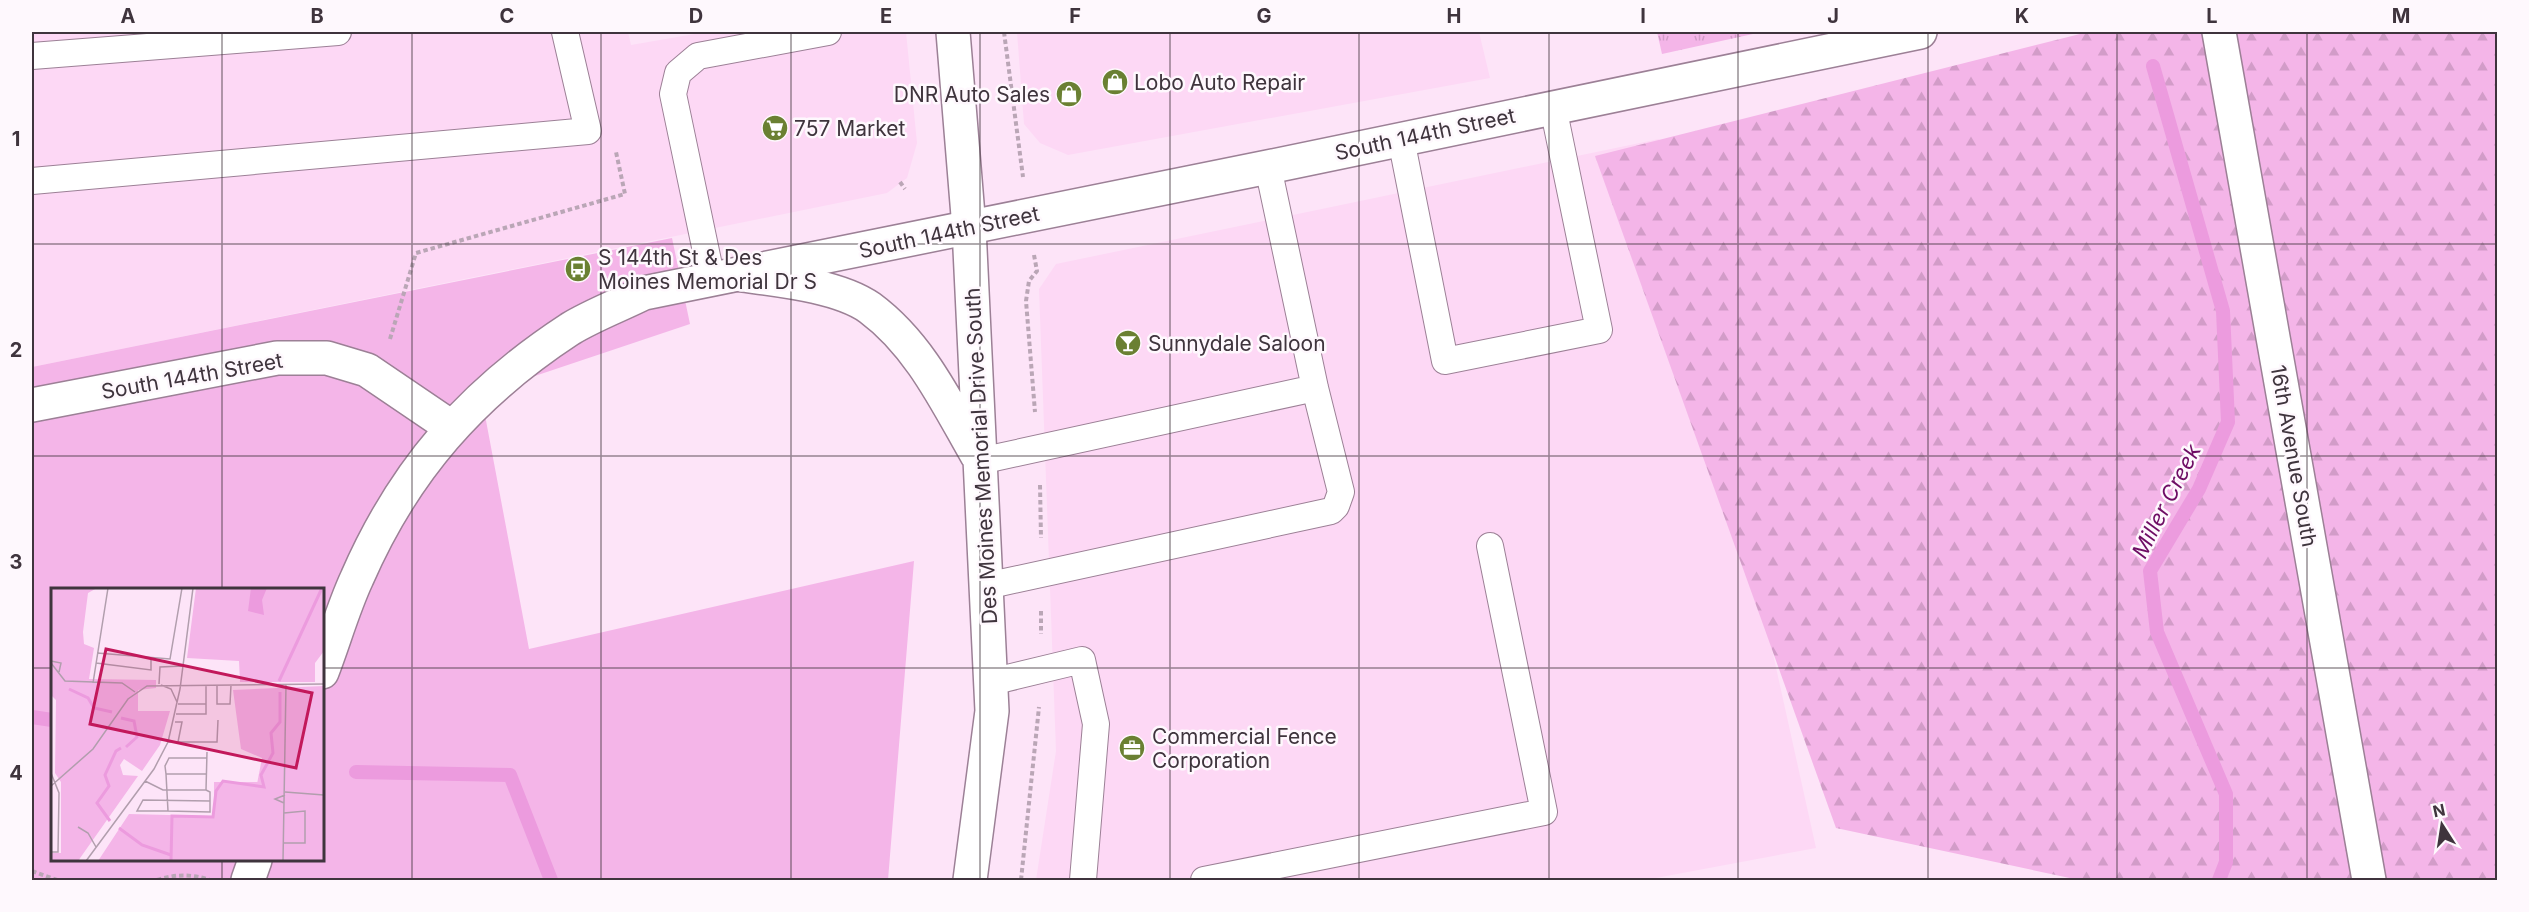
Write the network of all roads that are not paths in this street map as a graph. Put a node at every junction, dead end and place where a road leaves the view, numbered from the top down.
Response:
1 (338, 32) edge
2 (565, 32) edge
3 (828, 32) edge
4 (953, 32) edge
5 (1920, 32) edge
6 (2218, 32) edge
7 (32, 56) edge
8 (1553, 107) junction
9 (1401, 139) junction
10 (1268, 167) junction
11 (32, 181) edge
12 (969, 228) junction
13 (727, 278) junction
14 (1316, 388) junction
15 (32, 405) edge
16 (451, 427) junction
17 (980, 460) junction
18 (1490, 546) dead end
19 (986, 586) junction
20 (324, 667) edge
21 (991, 682) junction
22 (255, 861) edge
23 (248, 880) edge
24 (970, 880) edge
25 (1083, 880) edge
26 (1204, 880) edge
27 (2369, 880) edge

1 - 7 lane
2 - 11 lane
3 - 13 lane
4 - 12 street, Des Moines Memorial Drive South
5 - 8 street, South 144th Street
6 - 27 street, 16th Avenue South
8 - 9 street, South 144th Street
8 - 9 lane
9 - 10 street, South 144th Street
10 - 12 street, South 144th Street
10 - 14 lane
12 - 13 street, South 144th Street
12 - 17 street, Des Moines Memorial Drive South
13 - 16 street, South 144th Street
13 - 17 street
14 - 17 lane
14 - 19 lane
15 - 16 street, South 144th Street
16 - 20 street
17 - 19 street, Des Moines Memorial Drive South
18 - 26 lane
19 - 21 street, Des Moines Memorial Drive South
21 - 24 street, Des Moines Memorial Drive South
21 - 25 lane
22 - 23 street

